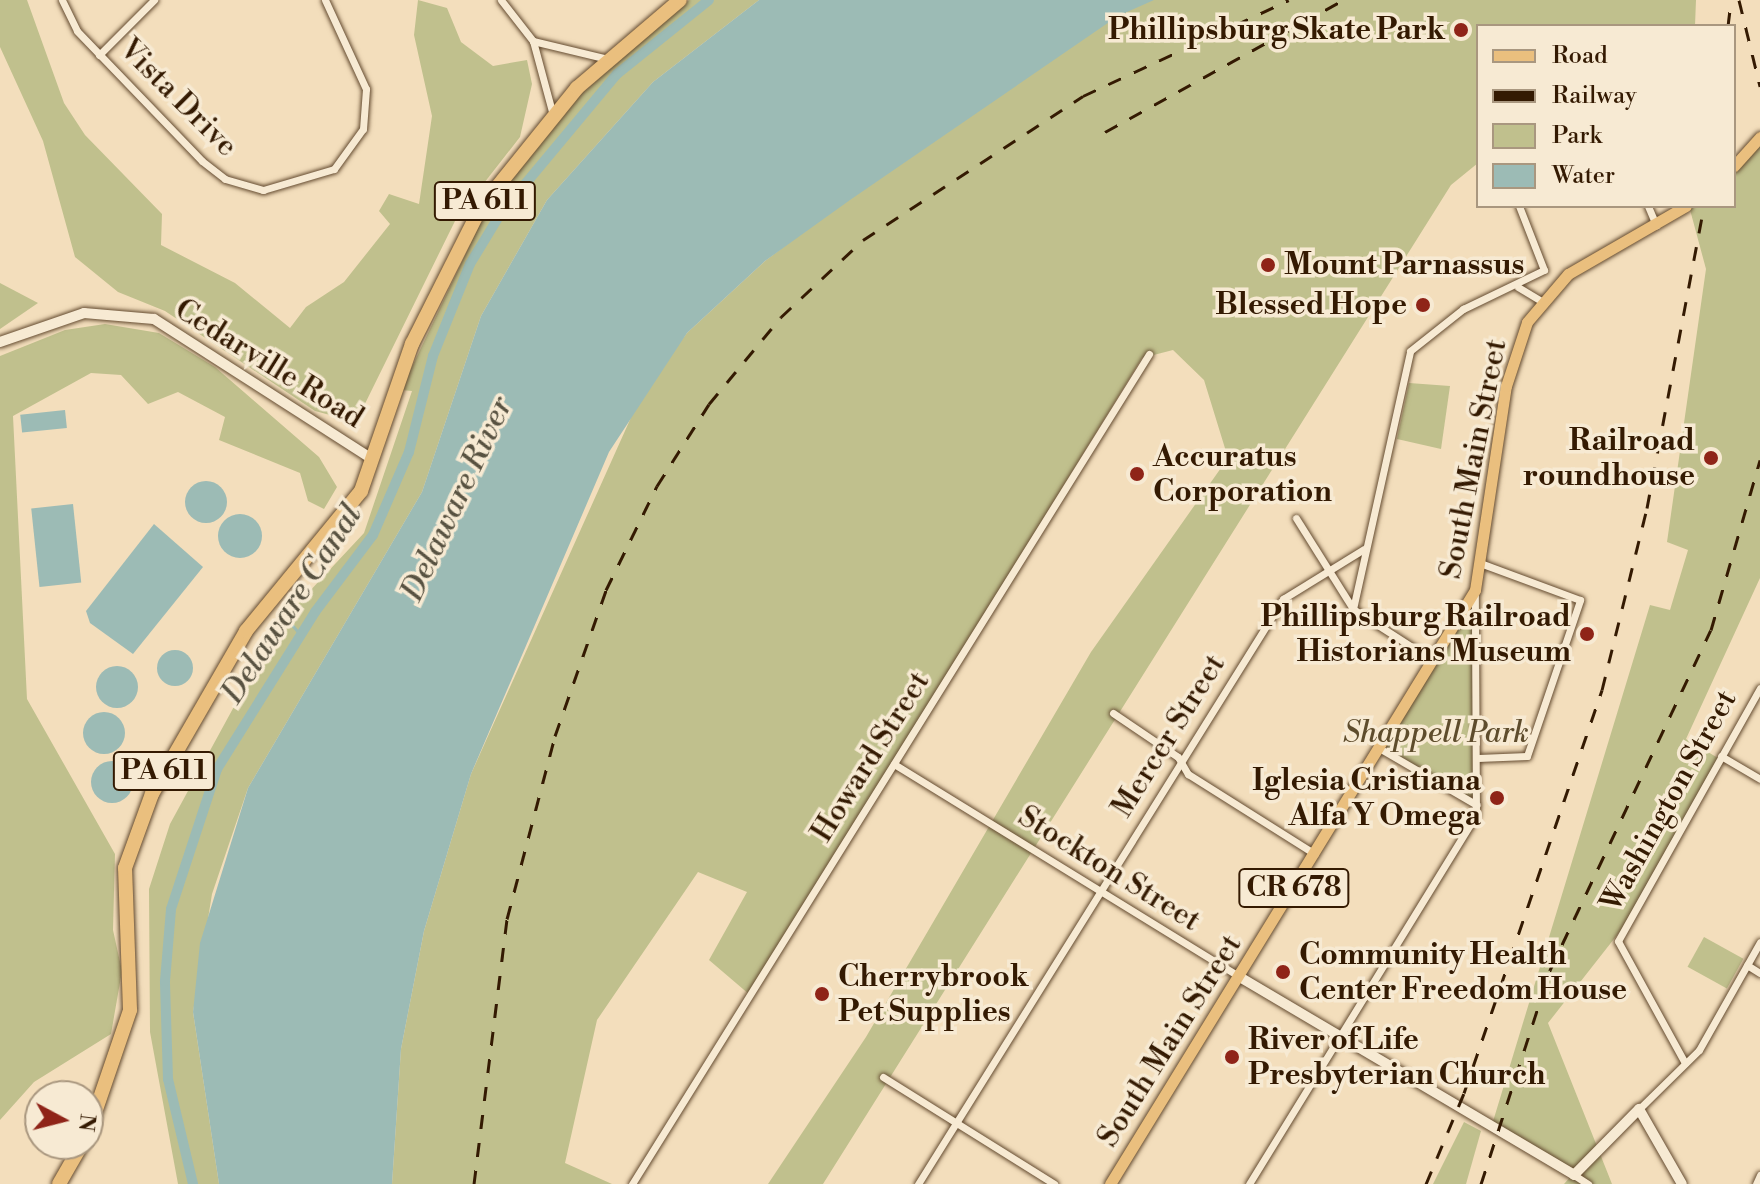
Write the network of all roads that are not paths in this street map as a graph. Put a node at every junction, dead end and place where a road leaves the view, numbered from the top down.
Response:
1 (62, 0) edge
2 (154, 0) edge
3 (325, 0) edge
4 (501, 0) edge
5 (680, 0) edge
6 (533, 41) junction
7 (99, 55) junction
8 (608, 59) junction
9 (553, 115) junction
10 (1760, 137) edge
11 (1736, 164) edge
12 (1520, 208) edge
13 (1649, 208) edge
14 (1682, 209) edge
15 (1656, 227) junction
16 (1518, 287) junction
17 (1541, 301) junction
18 (0, 342) edge
19 (1149, 354) dead end
20 (372, 459) junction
21 (1296, 518) dead end
22 (1364, 549) junction
23 (1480, 563) junction
24 (1328, 571) junction
25 (1475, 590) junction
26 (1353, 609) junction
27 (1434, 661) junction
28 (1760, 688) edge
29 (1113, 713) dead end
30 (1379, 748) junction
31 (1721, 756) junction
32 (1478, 758) junction
33 (1181, 761) junction
34 (894, 764) junction
35 (1760, 779) edge
36 (1477, 805) junction
37 (1315, 854) junction
38 (1100, 893) junction
39 (1760, 942) edge
40 (1747, 965) junction
41 (1760, 973) edge
42 (1238, 976) junction
43 (1340, 1038) junction
44 (1685, 1063) junction
45 (883, 1077) dead end
46 (104, 1085) edge
47 (1639, 1109) junction
48 (956, 1123) junction
49 (73, 1160) edge
50 (1574, 1175) junction
51 (1760, 1175) edge
52 (59, 1184) edge
53 (632, 1184) edge
54 (918, 1184) edge
55 (1054, 1184) edge
56 (1110, 1184) edge
57 (1249, 1184) edge
58 (1588, 1184) edge
59 (1682, 1184) edge
60 (1756, 1184) edge

1 - 7 street, Vista Drive
2 - 7 street
3 - 7 street, Vista Drive
4 - 6 street
5 - 8 highway, PA 611
6 - 8 street
6 - 9 street
8 - 9 highway, PA 611
9 - 20 highway, PA 611
10 - 11 main road
12 - 16 street
13 - 15 street
14 - 15 main road, South Main Street
15 - 17 main road, South Main Street
16 - 17 street
16 - 22 street
17 - 23 main road, South Main Street
18 - 20 street, Cedarville Road
19 - 34 street, Howard Street
20 - 46 highway, PA 611
21 - 24 street
22 - 24 street, Mercer Street
22 - 26 street
23 - 25 main road, South Main Street
23 - 32 street
24 - 26 street
24 - 33 street, Mercer Street
25 - 27 main road, South Main Street / CR 678
25 - 32 street
26 - 27 street
27 - 30 main road, South Main Street / CR 678
28 - 31 street, Washington Street
29 - 33 street
30 - 36 street
30 - 37 main road, South Main Street / CR 678
31 - 35 street
31 - 44 street, Washington Street
32 - 36 street
33 - 37 street
33 - 38 street, Mercer Street
34 - 38 street, Stockton Street
34 - 53 street, Howard Street
36 - 43 street
37 - 42 main road, South Main Street / CR 678
38 - 42 street, Stockton Street
38 - 48 street, Mercer Street
39 - 40 street
40 - 41 street
40 - 44 street
42 - 43 street, Stockton Street
42 - 56 main road, South Main Street / CR 678
43 - 50 street, Stockton Street
43 - 57 street
44 - 47 street
45 - 48 street
47 - 50 street
47 - 59 street
48 - 54 street, Mercer Street
48 - 55 street
49 - 52 highway
50 - 58 street, Stockton Street
51 - 60 street

